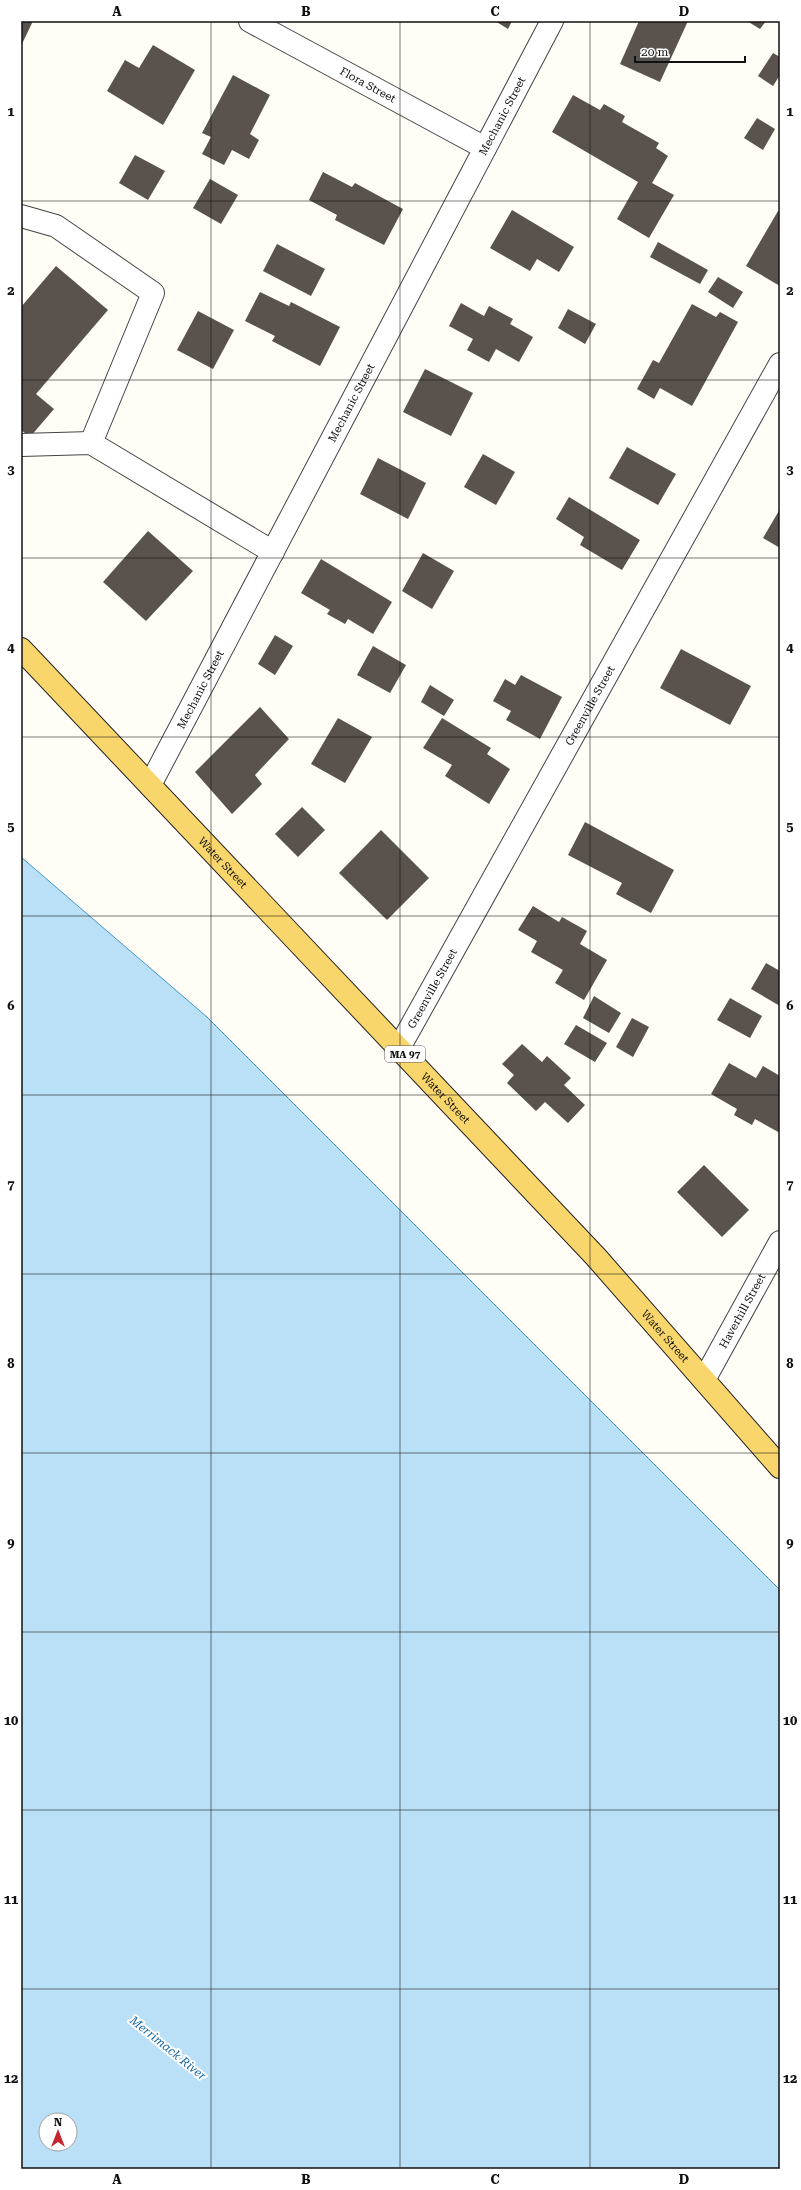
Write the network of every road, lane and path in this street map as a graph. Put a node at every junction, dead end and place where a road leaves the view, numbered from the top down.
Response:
1 (250, 21) edge
2 (552, 21) edge
3 (485, 148) junction
4 (21, 216) edge
5 (780, 364) edge
6 (91, 443) junction
7 (21, 445) edge
8 (273, 552) junction
9 (21, 650) edge
10 (150, 785) junction
11 (399, 1048) junction
12 (780, 1242) edge
13 (704, 1380) junction
14 (780, 1467) edge

1 - 3 street, Flora Street
2 - 3 street, Mechanic Street
3 - 8 street, Mechanic Street
4 - 6 street
5 - 11 street, Greenville Street
6 - 7 street
6 - 8 street
8 - 10 street, Mechanic Street
9 - 10 main road, Water Street / MA 97
10 - 11 main road, Water Street / MA 97
11 - 13 main road, Water Street / MA 97
12 - 13 street, Haverhill Street
13 - 14 main road, Water Street / MA 97

